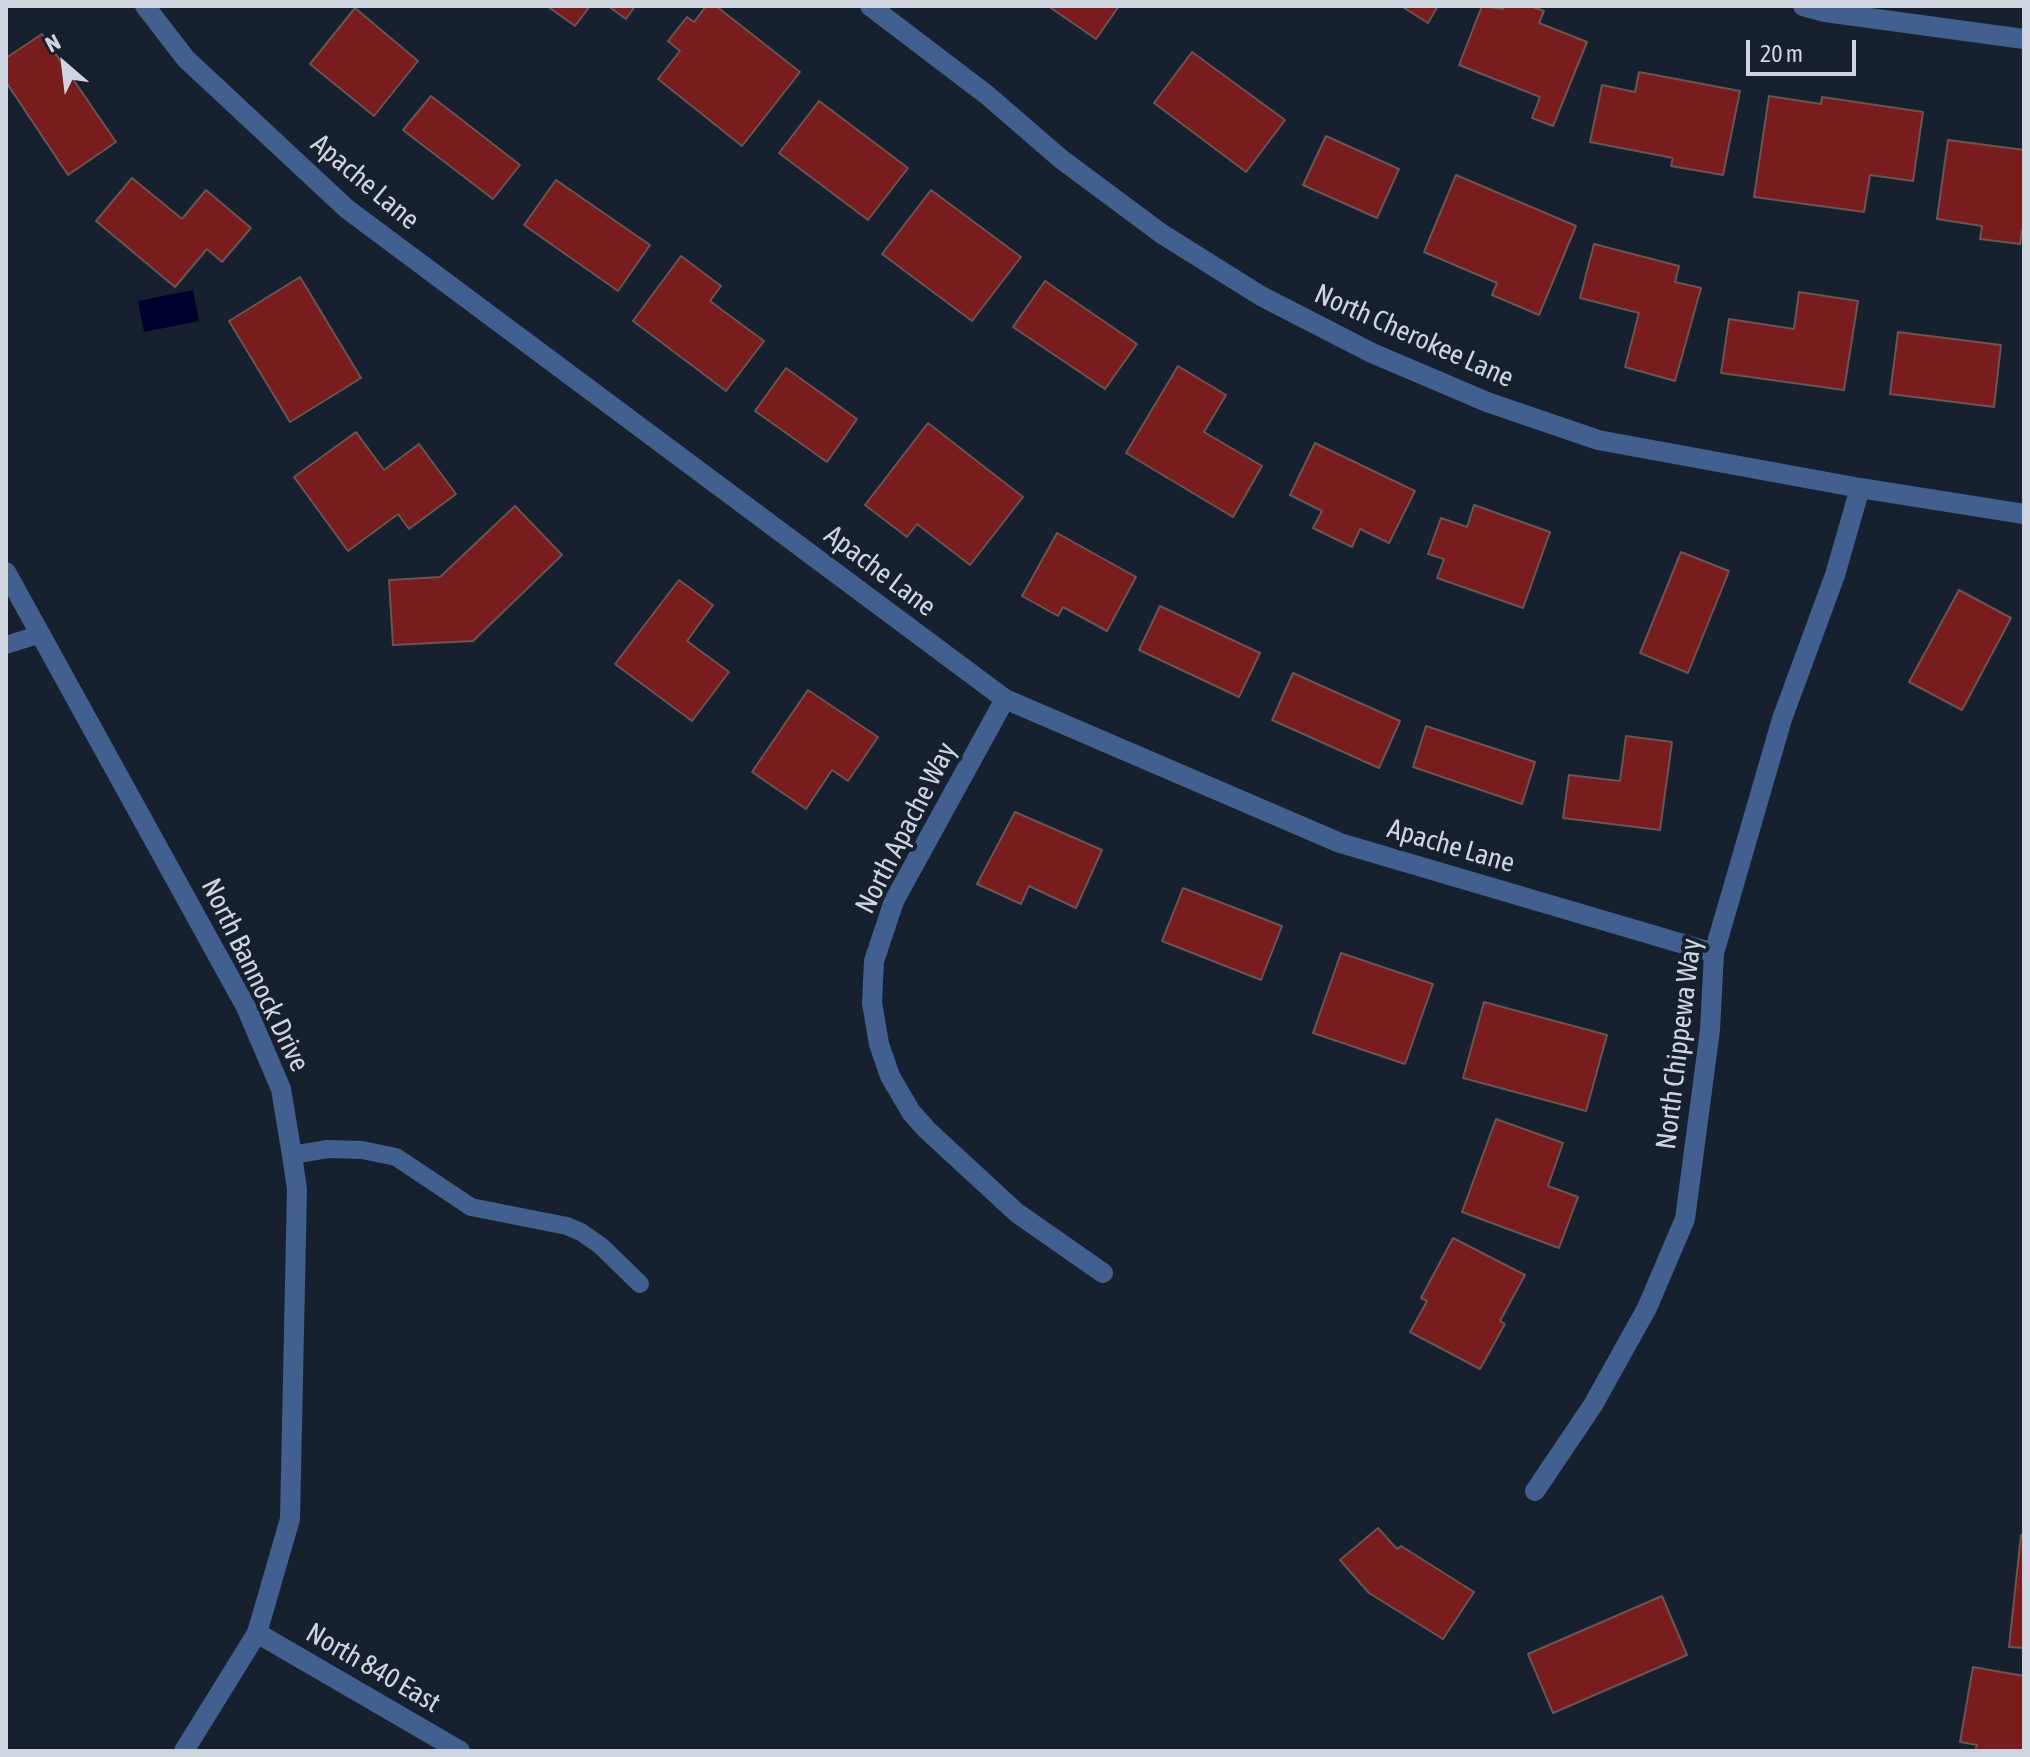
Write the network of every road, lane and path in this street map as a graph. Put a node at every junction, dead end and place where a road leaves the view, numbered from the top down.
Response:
1 (145, 6) edge
2 (870, 6) edge
3 (1803, 6) edge
4 (2024, 39) edge
5 (1860, 488) junction
6 (2024, 514) edge
7 (6, 572) edge
8 (41, 634) junction
9 (6, 645) edge
10 (1005, 699) junction
11 (1714, 953) junction
12 (292, 1155) junction
13 (1103, 1273) dead end
14 (640, 1284) dead end
15 (1535, 1491) dead end
16 (257, 1633) junction
17 (184, 1751) edge
18 (460, 1751) edge

1 - 10 street, Apache Lane
2 - 5 street, North Cherokee Lane
3 - 4 street
5 - 6 street, North Cherokee Lane
5 - 11 street, North Chippewa Way
7 - 8 street, North Bannock Drive
8 - 9 lane
8 - 12 street, North Bannock Drive
10 - 11 street, Apache Lane
10 - 13 street, North Apache Way
11 - 15 street, North Chippewa Way
12 - 14 lane
12 - 16 street, North Bannock Drive
16 - 17 street, North Bannock Drive
16 - 18 street, North 840 East

